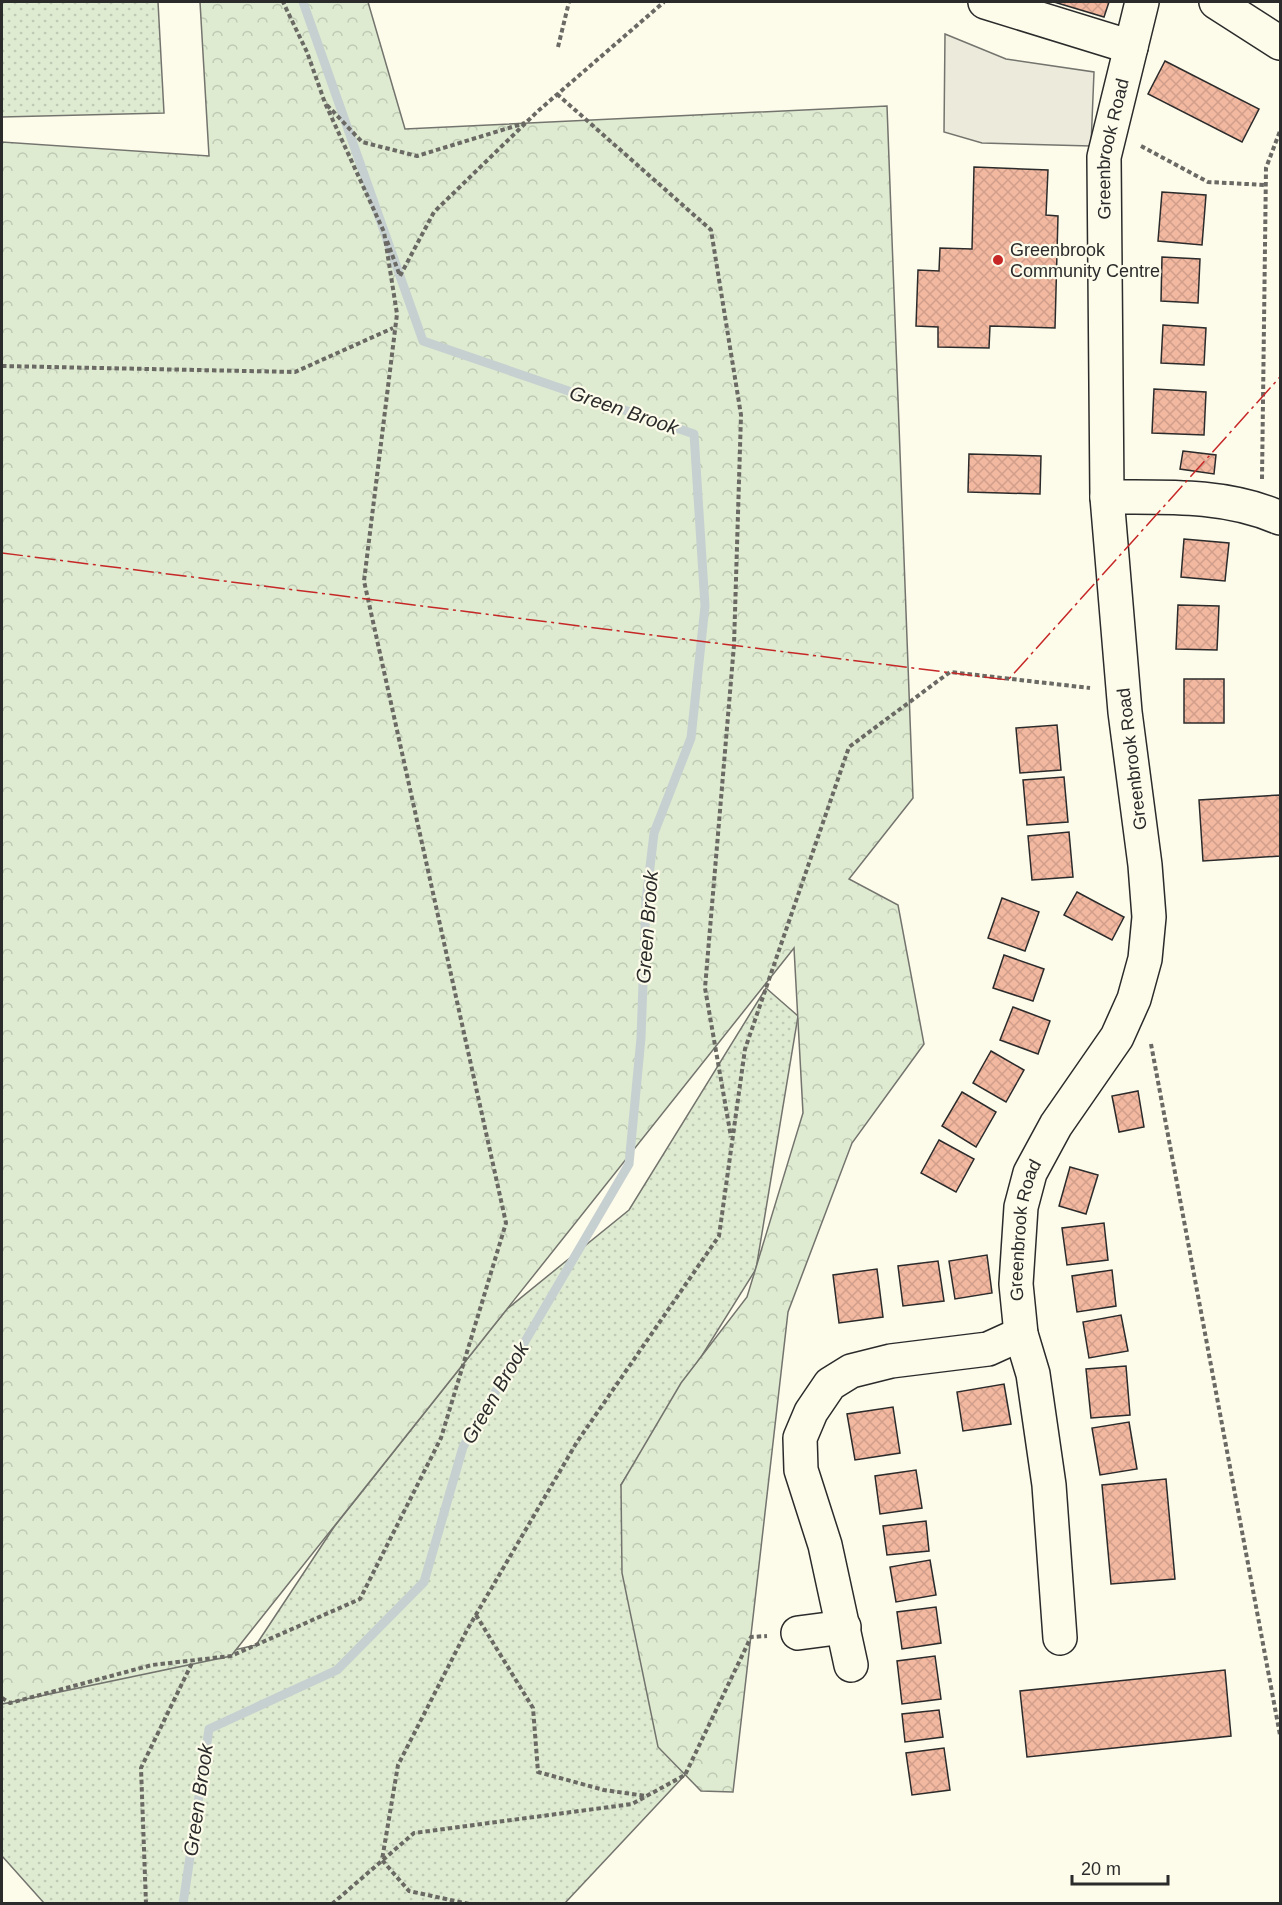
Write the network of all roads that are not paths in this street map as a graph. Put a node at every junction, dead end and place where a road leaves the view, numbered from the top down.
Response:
1 (985, 2) edge
2 (1142, 2) edge
3 (1216, 2) edge
4 (1281, 43) edge
5 (1131, 47) junction
6 (1107, 498) junction
7 (1271, 513) edge
8 (1021, 1334) junction
9 (844, 1627) junction
10 (798, 1633) road end
11 (1060, 1638) dead end
12 (851, 1665) dead end

1 - 5 street
2 - 5 street, Greenbrook Road
3 - 4 street
5 - 6 street, Greenbrook Road
6 - 7 street
6 - 8 street, Greenbrook Road
8 - 9 street
8 - 11 street, Greenbrook Road
9 - 10 street
9 - 12 street

